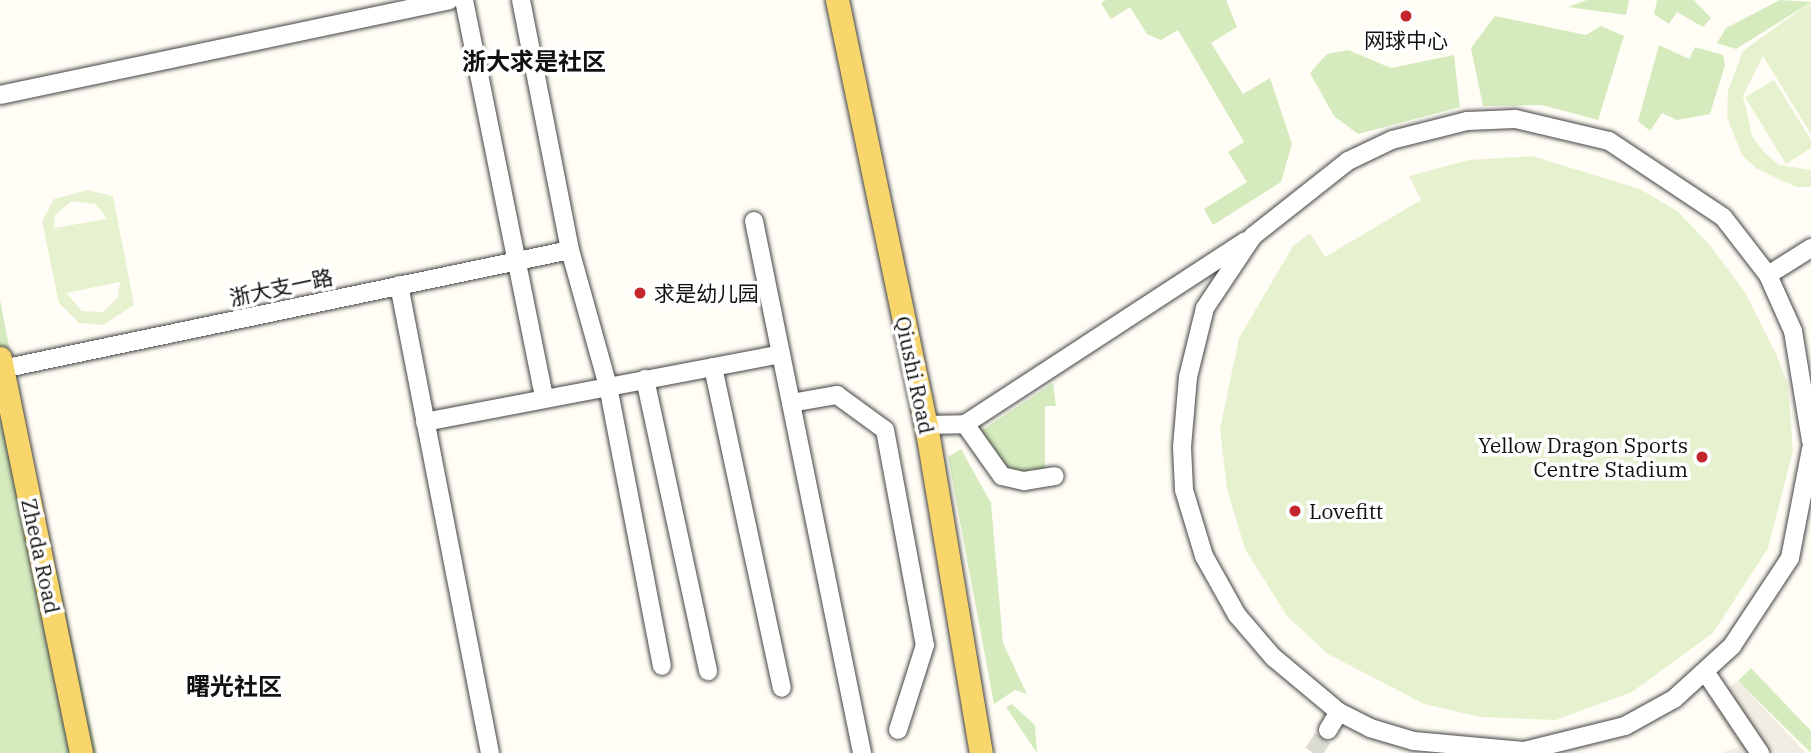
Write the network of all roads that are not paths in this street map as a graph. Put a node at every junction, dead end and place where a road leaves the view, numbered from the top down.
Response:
1 (449, 0) edge
2 (464, 0) edge
3 (521, 0) edge
4 (837, 0) edge
5 (0, 95) edge
6 (754, 221) dead end
7 (1253, 236) junction
8 (1811, 248) edge
9 (570, 250) junction
10 (514, 261) junction
11 (1768, 275) junction
12 (398, 285) junction
13 (782, 354) junction
14 (1, 363) edge
15 (713, 366) junction
16 (645, 379) junction
17 (608, 386) junction
18 (544, 398) junction
19 (791, 403) junction
20 (1810, 416) edge
21 (425, 422) junction
22 (965, 424) junction
23 (926, 425) junction
24 (1811, 441) edge
25 (1811, 449) edge
26 (1055, 475) dead end
27 (662, 666) dead end
28 (708, 671) dead end
29 (1706, 673) junction
30 (782, 688) dead end
31 (1339, 712) junction
32 (898, 730) dead end
33 (1328, 730) tunnel mouth
34 (81, 753) edge
35 (490, 753) edge
36 (862, 753) edge
37 (981, 753) edge
38 (1760, 753) edge

1 - 5 street
2 - 10 street
3 - 9 street
4 - 23 main road, Qiushi Road
6 - 13 street
7 - 11 street
7 - 22 street
7 - 31 street
8 - 11 street
9 - 10 street, 浙大支一路
9 - 17 street
10 - 12 street, 浙大支一路
10 - 18 street
11 - 20 street
12 - 14 street, 浙大支一路
12 - 21 street
13 - 15 street
13 - 19 street
14 - 34 main road, Zheda Road
15 - 16 street
15 - 30 street
16 - 17 street
16 - 28 street
17 - 18 street
17 - 27 street
18 - 21 street
19 - 32 street
19 - 36 street
20 - 24 street
21 - 35 street
22 - 23 street
22 - 26 street
23 - 37 main road, Qiushi Road
25 - 29 street
29 - 31 street
29 - 38 street
31 - 33 street

